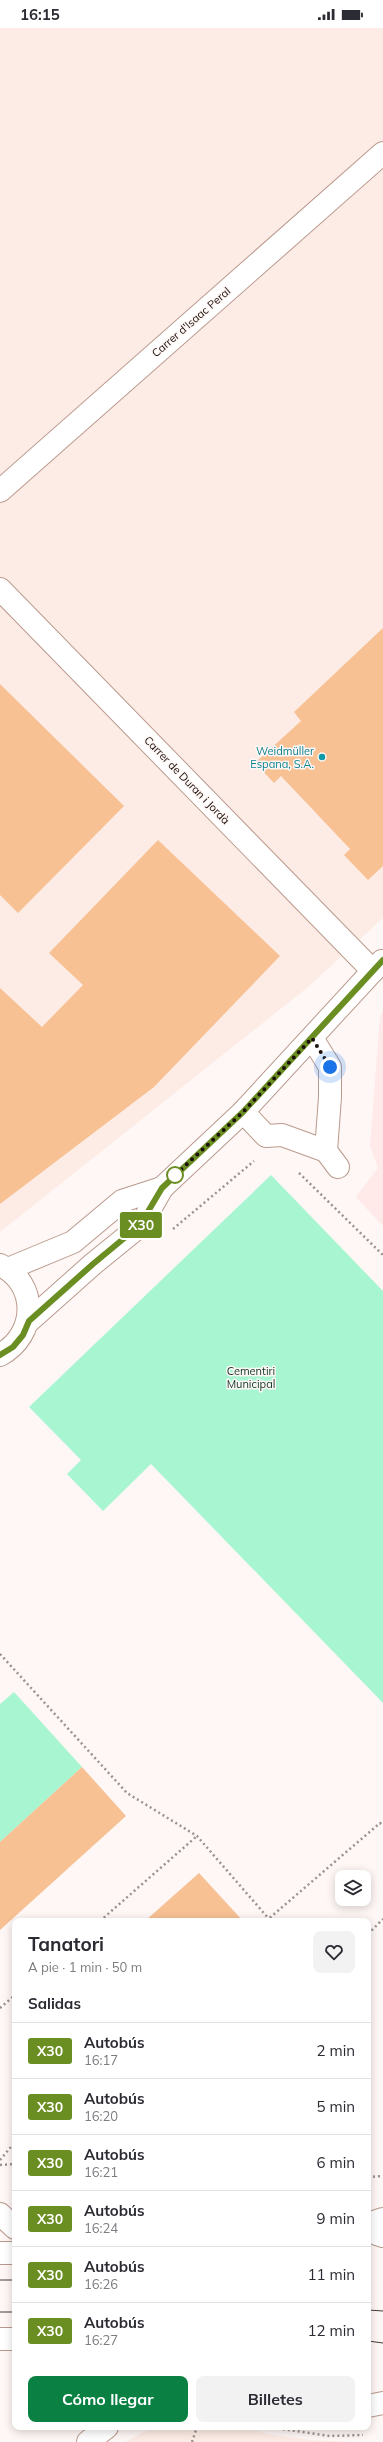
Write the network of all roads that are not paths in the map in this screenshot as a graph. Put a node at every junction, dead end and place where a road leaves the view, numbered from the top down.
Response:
1 (383, 153) edge
2 (0, 491) edge
3 (0, 589) edge
4 (378, 965) edge
5 (312, 1038) junction
6 (243, 1112) junction
7 (162, 1188) junction
8 (4, 1267) edge
9 (29, 1321) junction
10 (0, 1355) edge
11 (0, 2214) edge
12 (383, 2219) edge
13 (371, 2223) edge
14 (12, 2225) edge
15 (371, 2232) edge
16 (383, 2236) edge
17 (0, 2253) edge
18 (12, 2253) edge
19 (0, 2339) edge
20 (12, 2339) edge
21 (383, 2403) edge
22 (371, 2405) edge
23 (103, 2430) edge
24 (88, 2442) edge

1 - 2 street, Carrer d'Isaac Peral
3 - 4 street, Carrer de Duran i Jordà
4 - 5 street
5 - 6 street
5 - 6 street
6 - 7 street
7 - 8 street
7 - 9 street
8 - 9 street
9 - 10 street
11 - 14 street
12 - 13 street
15 - 16 street
17 - 18 street
19 - 20 street
21 - 22 street
23 - 24 street

